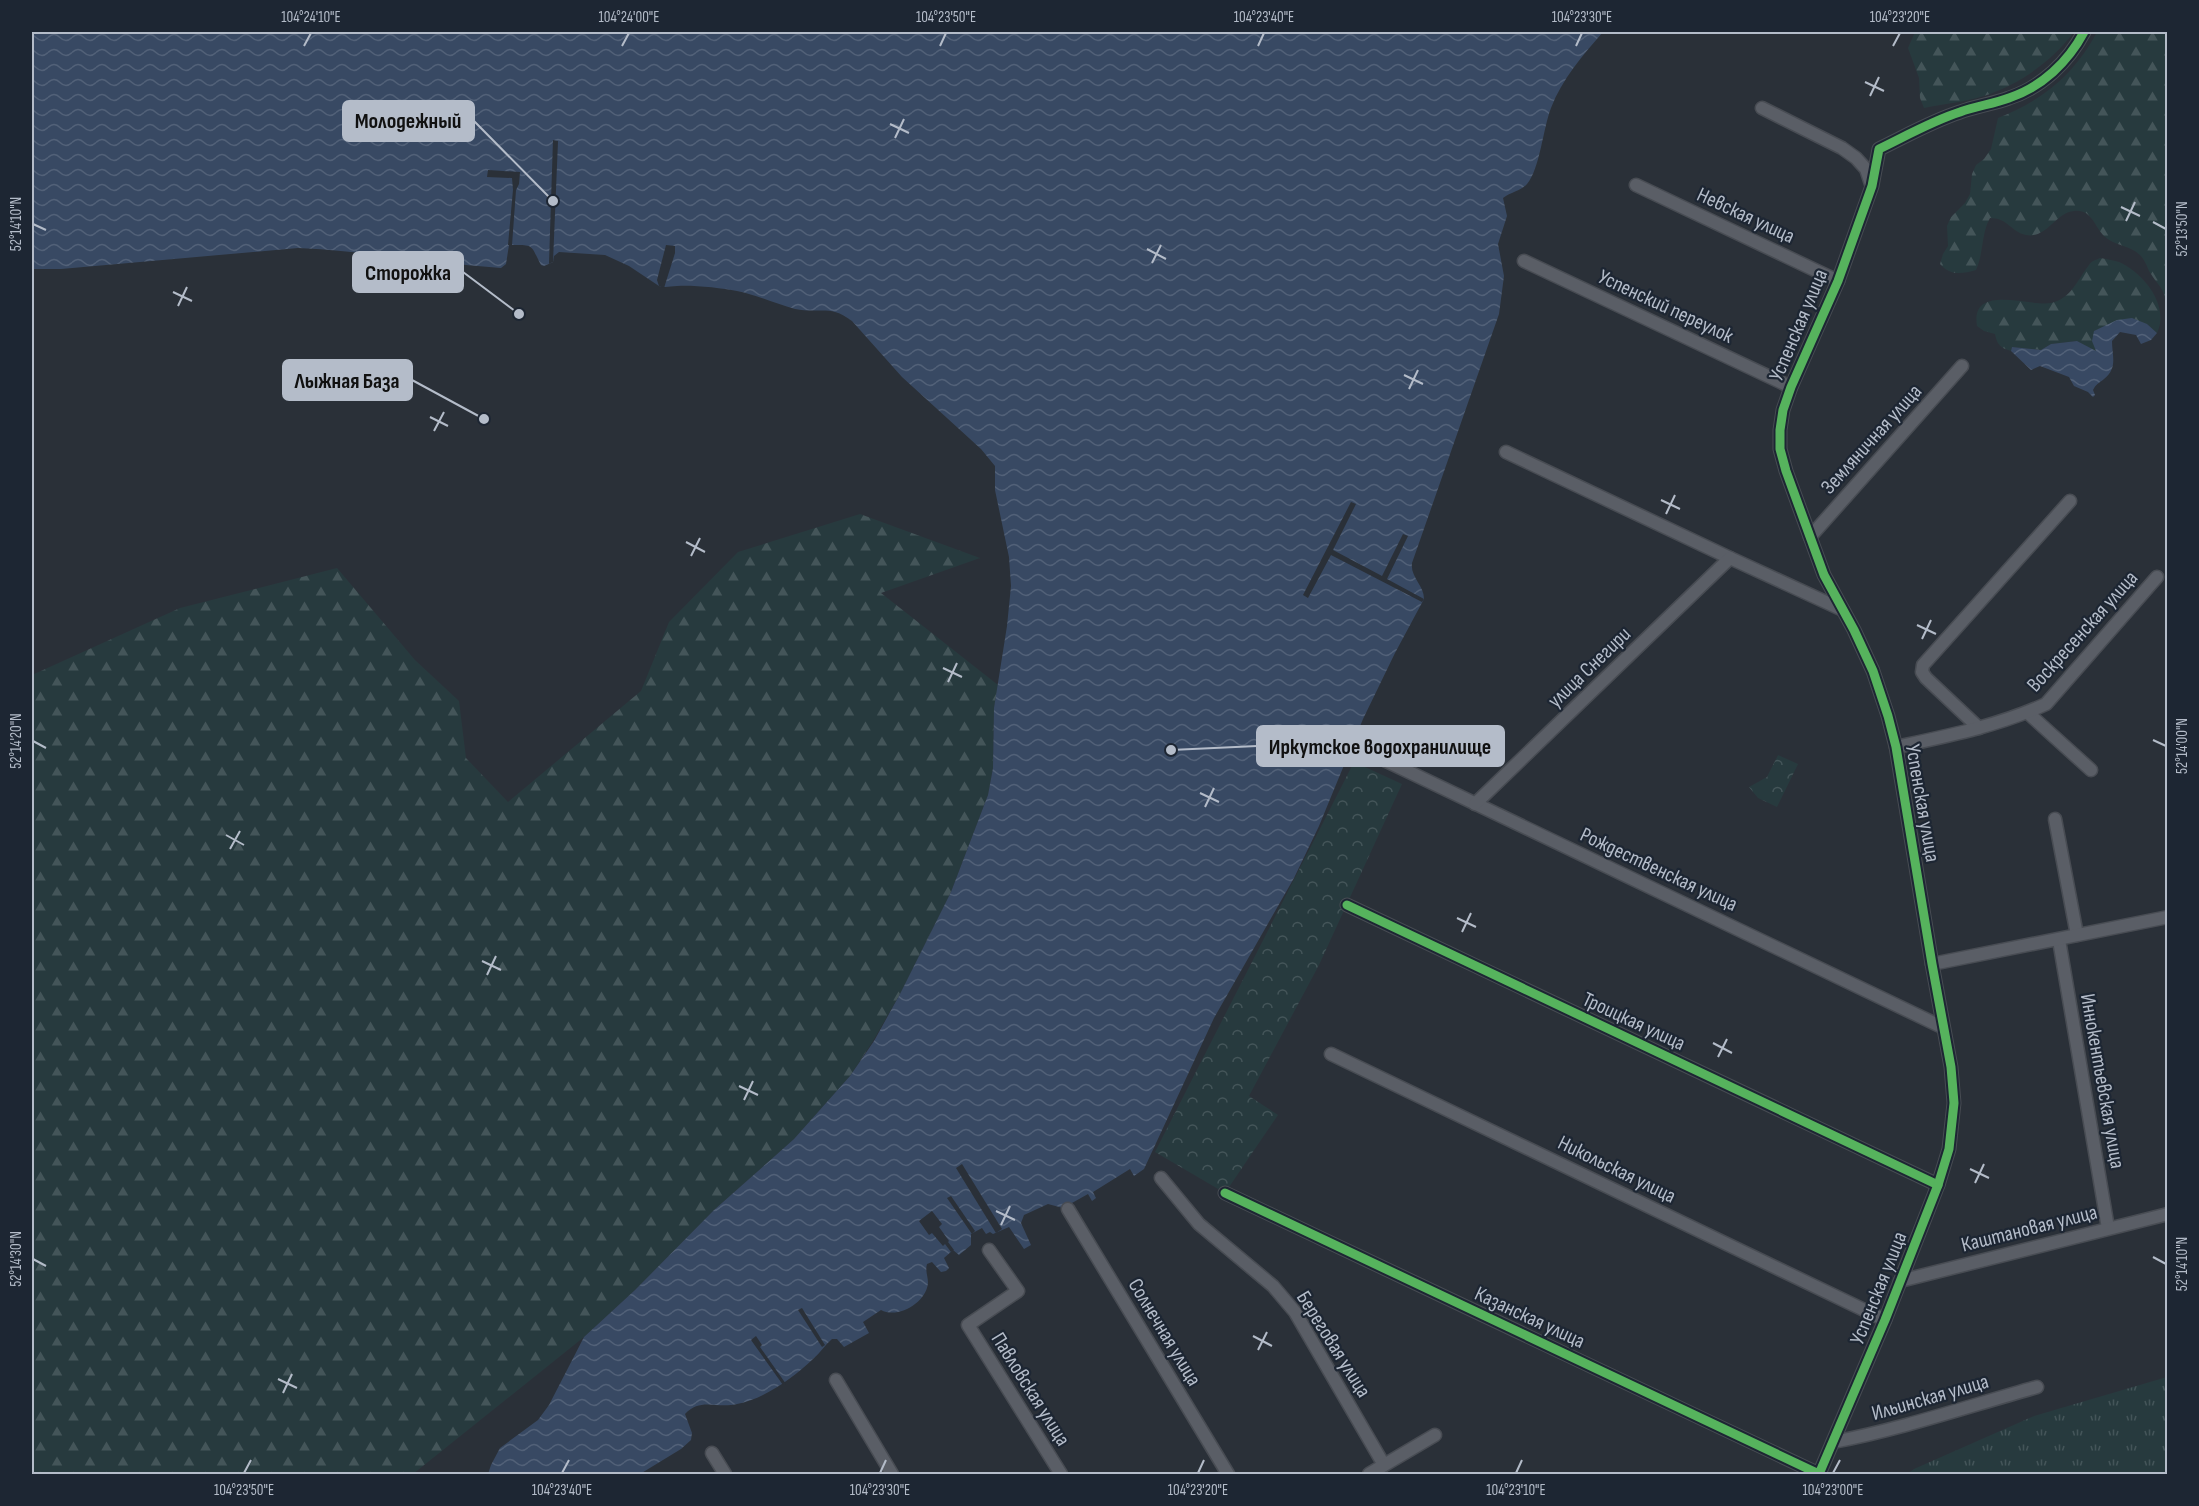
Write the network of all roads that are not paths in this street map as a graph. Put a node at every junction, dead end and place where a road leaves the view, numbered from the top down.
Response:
1 (2084, 32) edge
2 (1762, 108) dead end
3 (1636, 185) dead end
4 (1872, 186) junction
5 (1524, 261) dead end
6 (1838, 281) junction
7 (1962, 366) dead end
8 (1791, 387) junction
9 (1506, 452) dead end
10 (2070, 501) dead end
11 (1810, 537) junction
12 (1730, 558) junction
13 (2157, 577) dead end
14 (1843, 610) junction
15 (2028, 713) junction
16 (1979, 728) junction
17 (1896, 747) junction
18 (1359, 748) dead end
19 (2091, 770) dead end
20 (1475, 804) junction
21 (2055, 819) dead end
22 (1347, 905) dead end
23 (2168, 917) edge
24 (2077, 935) junction
25 (2059, 940) junction
26 (1932, 964) junction
27 (1942, 1027) junction
28 (1331, 1054) dead end
29 (1161, 1178) dead end
30 (1938, 1185) junction
31 (1225, 1193) dead end
32 (1068, 1209) dead end
33 (2168, 1214) edge
34 (2108, 1228) junction
35 (989, 1250) dead end
36 (1900, 1281) junction
37 (1885, 1320) junction
38 (836, 1380) dead end
39 (2037, 1387) dead end
40 (1435, 1435) dead end
41 (1833, 1442) junction
42 (712, 1453) dead end
43 (1384, 1465) junction
44 (725, 1474) edge
45 (892, 1474) edge
46 (1061, 1474) edge
47 (1228, 1474) edge
48 (1369, 1474) edge
49 (1819, 1474) edge

1 - 4 street, Успенская улица
2 - 4 street
3 - 6 street, Невская улица
4 - 6 street, Успенская улица
5 - 8 street, Успенский переулок
6 - 8 street, Успенская улица
7 - 11 street, Земляничная улица
8 - 11 street, Успенская улица
9 - 12 street
10 - 16 street
11 - 14 street, Успенская улица
12 - 14 street
12 - 20 street, улица Снегири
13 - 15 street, Воскресенская улица
14 - 17 street, Успенская улица
15 - 16 street, Воскресенская улица
15 - 19 street
16 - 17 street, Воскресенская улица
17 - 26 street, Успенская улица
18 - 20 street, Рождественская улица
20 - 27 street, Рождественская улица
21 - 24 street
22 - 30 street, Троицкая улица
23 - 24 street
24 - 25 street
25 - 26 street
25 - 34 street, Иннокентьевская улица
26 - 27 street, Успенская улица
27 - 30 street, Успенская улица
28 - 37 street, Никольская улица
29 - 43 street, Береговая улица
30 - 36 street, Успенская улица
31 - 49 street, Казанская улица
32 - 47 street, Солнечная улица
33 - 34 street, Каштановая улица
34 - 36 street, Каштановая улица
35 - 46 street, Павловская улица
36 - 37 street, Успенская улица
37 - 41 street, Успенская улица
38 - 45 street
39 - 41 street, Ильинская улица
40 - 43 street
41 - 49 street, Успенская улица
42 - 44 street
43 - 48 street

